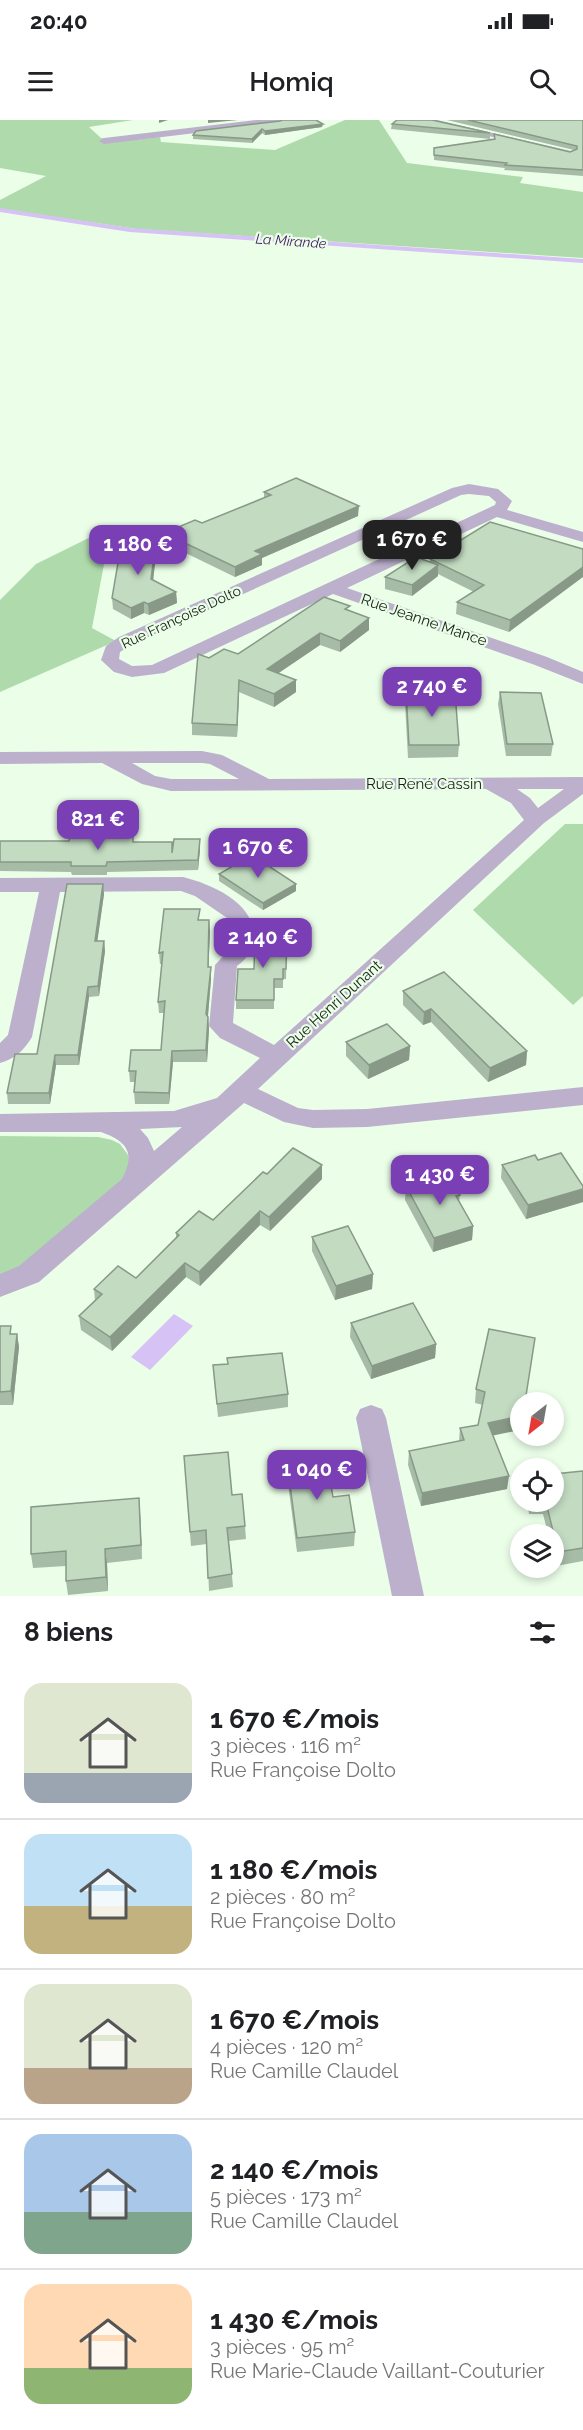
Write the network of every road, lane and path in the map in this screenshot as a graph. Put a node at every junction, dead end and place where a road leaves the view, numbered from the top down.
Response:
1 (280, 120) edge
2 (424, 120) edge
3 (104, 141) dead end
4 (570, 152) edge
5 (496, 512) junction
6 (583, 537) edge
7 (332, 588) junction
8 (583, 679) edge
9 (0, 758) edge
10 (107, 758) junction
11 (583, 771) edge
12 (484, 784) junction
13 (561, 784) junction
14 (583, 784) edge
15 (265, 785) junction
16 (532, 814) junction
17 (0, 885) edge
18 (51, 885) junction
19 (0, 1056) edge
20 (277, 1056) junction
21 (241, 1091) junction
22 (583, 1096) edge
23 (0, 1124) edge
24 (102, 1124) junction
25 (131, 1186) junction
26 (0, 1286) edge
27 (371, 1418) dead end
28 (408, 1596) edge

1 - 3 street
2 - 4 street
5 - 6 street
5 - 7 street, Rue Françoise Dolto
5 - 7 street, Rue Françoise Dolto
7 - 8 street, Rue Jeanne Mance
9 - 10 street, Rue René Cassin
10 - 15 street, Rue René Cassin
10 - 15 street, Rue René Cassin
11 - 13 street, Rue Henri Dunant
12 - 13 street, Rue René Cassin
12 - 15 street, Rue René Cassin
12 - 16 street
13 - 14 street, Rue René Cassin
13 - 16 street, Rue Henri Dunant
14 - 16 street, Rue Henri Dunant
16 - 20 street, Rue Henri Dunant
17 - 18 street
18 - 19 street
18 - 20 street
20 - 21 street, Rue Henri Dunant
21 - 22 street
21 - 24 street
21 - 25 street, Rue Henri Dunant
23 - 24 street
24 - 25 street, Rue Henri Dunant
25 - 26 street, Rue Henri Dunant
27 - 28 street

